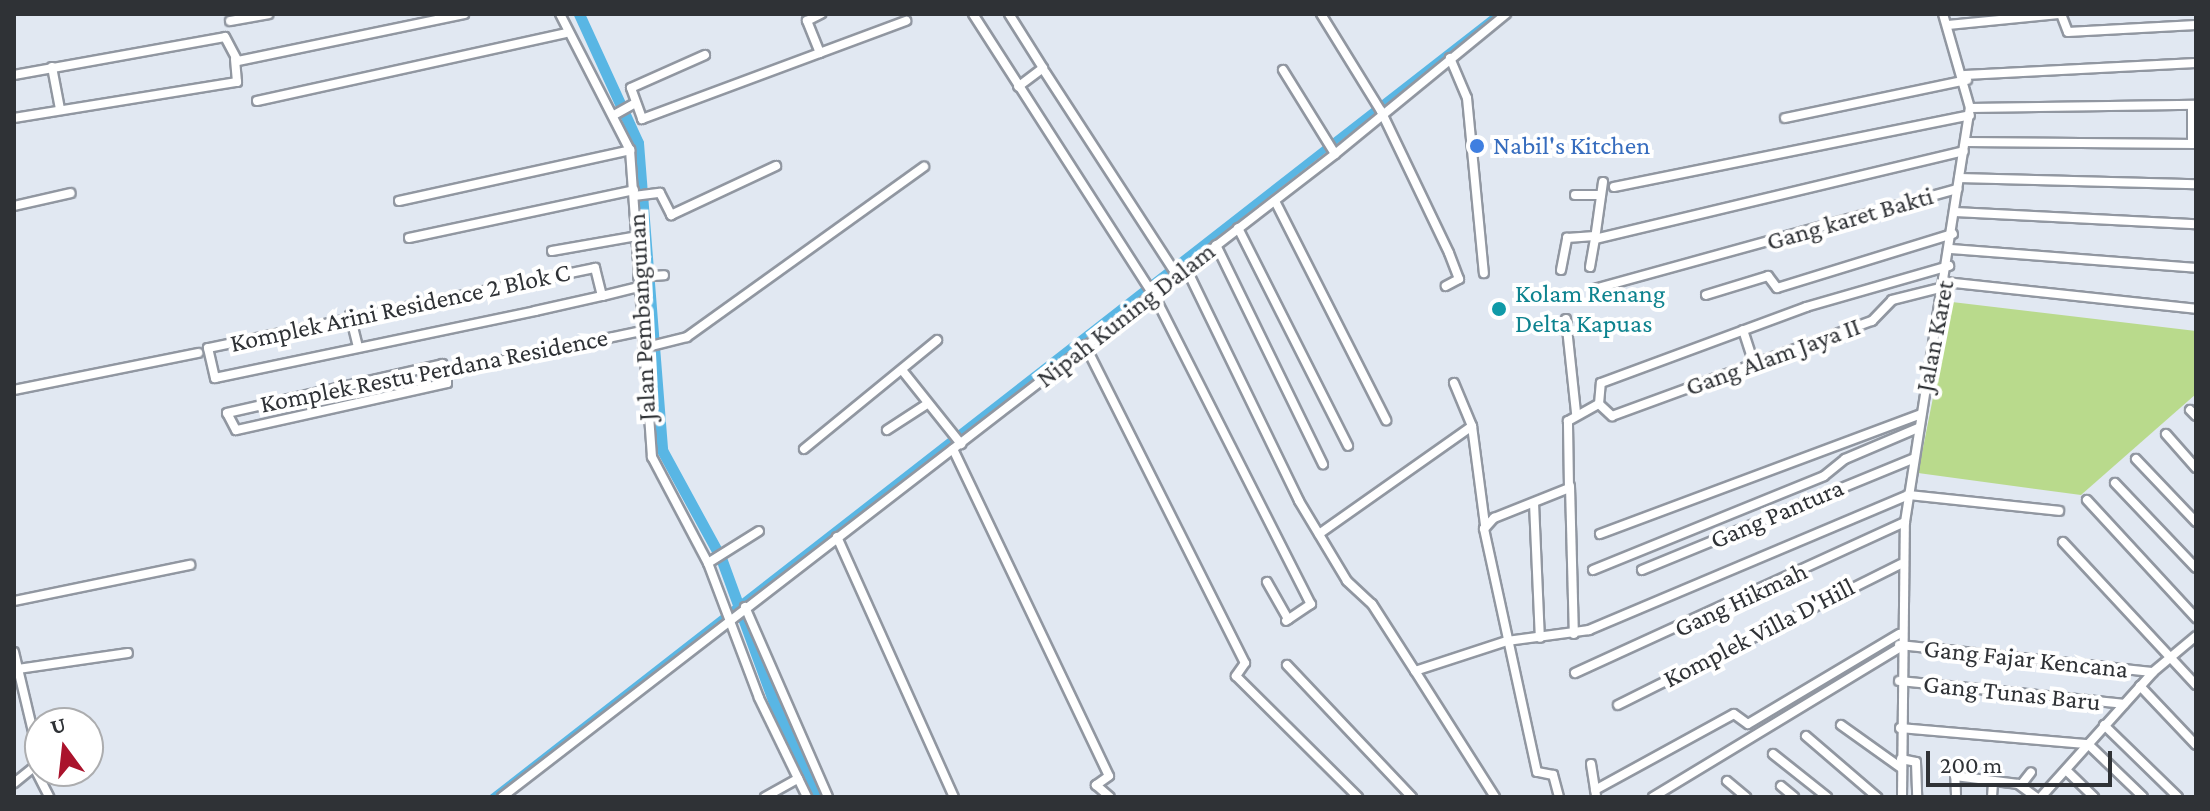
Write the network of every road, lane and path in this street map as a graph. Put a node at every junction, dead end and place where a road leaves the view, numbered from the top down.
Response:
1 (268, 14) edge
2 (464, 14) edge
3 (560, 14) edge
4 (821, 14) edge
5 (973, 14) edge
6 (1009, 14) edge
7 (1321, 14) edge
8 (1506, 14) edge
9 (1943, 14) edge
10 (2061, 14) edge
11 (230, 21) dead end
12 (906, 21) dead end
13 (1948, 25) junction
14 (2196, 25) edge
15 (565, 33) junction
16 (820, 53) junction
17 (705, 55) dead end
18 (1450, 58) junction
19 (239, 59) junction
20 (2196, 63) edge
21 (52, 67) junction
22 (1283, 70) dead end
23 (1045, 72) dead end
24 (14, 75) edge
25 (1966, 78) junction
26 (1018, 87) junction
27 (257, 101) dead end
28 (632, 105) junction
29 (2194, 105) edge
30 (1379, 108) junction
31 (60, 109) junction
32 (1970, 112) junction
33 (616, 114) junction
34 (14, 118) edge
35 (1785, 118) dead end
36 (2194, 144) edge
37 (1965, 147) junction
38 (1331, 149) junction
39 (630, 150) junction
40 (776, 166) dead end
41 (924, 167) dead end
42 (1959, 178) junction
43 (1603, 182) dead end
44 (2196, 184) edge
45 (1614, 187) dead end
46 (1957, 189) junction
47 (71, 193) dead end
48 (634, 194) junction
49 (1575, 195) dead end
50 (1601, 195) junction
51 (399, 201) dead end
52 (1275, 201) junction
53 (14, 206) edge
54 (1955, 212) junction
55 (2196, 224) edge
56 (1238, 228) junction
57 (1953, 234) junction
58 (637, 236) junction
59 (1595, 237) junction
60 (409, 238) dead end
61 (1216, 245) junction
62 (1951, 249) junction
63 (552, 251) dead end
64 (1949, 266) junction
65 (1590, 267) dead end
66 (1186, 268) junction
67 (2196, 268) edge
68 (1561, 270) dead end
69 (1484, 273) dead end
70 (664, 275) dead end
71 (1177, 275) junction
72 (639, 280) junction
73 (1945, 284) junction
74 (1446, 286) dead end
75 (1594, 289) dead end
76 (1152, 293) junction
77 (1706, 295) dead end
78 (602, 296) junction
79 (2196, 309) edge
80 (350, 315) junction
81 (1566, 319) dead end
82 (1743, 330) junction
83 (642, 331) junction
84 (937, 340) dead end
85 (1085, 345) junction
86 (358, 347) junction
87 (645, 348) junction
88 (198, 353) dead end
89 (1754, 364) junction
90 (902, 370) junction
91 (447, 372) junction
92 (1454, 383) dead end
93 (14, 390) edge
94 (927, 404) junction
95 (1599, 404) junction
96 (1576, 413) junction
97 (1921, 414) junction
98 (1386, 420) dead end
99 (1472, 426) junction
100 (1918, 428) junction
101 (887, 430) dead end
102 (2166, 434) dead end
103 (957, 442) junction
104 (1348, 446) dead end
105 (804, 449) dead end
106 (1913, 459) junction
107 (2136, 459) dead end
108 (1323, 464) dead end
109 (2196, 468) edge
110 (2115, 483) dead end
111 (1570, 486) junction
112 (1908, 495) junction
113 (2087, 500) dead end
114 (1534, 503) junction
115 (2059, 511) dead end
116 (1905, 522) junction
117 (2196, 522) edge
118 (1485, 525) junction
119 (759, 531) dead end
120 (1319, 534) junction
121 (1600, 534) dead end
122 (837, 537) junction
123 (2063, 542) dead end
124 (710, 561) junction
125 (1901, 564) junction
126 (190, 565) dead end
127 (2196, 568) edge
128 (1593, 570) dead end
129 (1642, 570) dead end
130 (1267, 582) dead end
131 (14, 601) edge
132 (743, 609) junction
133 (728, 615) junction
134 (2196, 618) edge
135 (1574, 634) junction
136 (1899, 634) junction
137 (2196, 636) edge
138 (1540, 638) junction
139 (1507, 641) junction
140 (1899, 647) junction
141 (14, 652) edge
142 (128, 653) dead end
143 (2170, 657) junction
144 (1287, 665) dead end
145 (18, 669) junction
146 (1415, 671) junction
147 (2153, 672) junction
148 (1575, 673) dead end
149 (1899, 681) junction
150 (2196, 685) edge
151 (2140, 686) junction
152 (2124, 704) junction
153 (1618, 705) dead end
154 (27, 707) edge
155 (1841, 725) dead end
156 (2104, 725) junction
157 (1900, 728) junction
158 (1806, 736) dead end
159 (2088, 744) junction
160 (2196, 745) edge
161 (1773, 754) dead end
162 (1591, 764) dead end
163 (1901, 764) junction
164 (2066, 770) junction
165 (2031, 772) dead end
166 (798, 779) junction
167 (1727, 781) dead end
168 (1993, 781) junction
169 (2021, 785) junction
170 (1781, 786) dead end
171 (1596, 793) edge
172 (2043, 796) edge
173 (502, 797) edge
174 (765, 797) edge
175 (807, 797) edge
176 (828, 797) edge
177 (954, 797) edge
178 (1110, 797) edge
179 (1358, 797) edge
180 (1412, 797) edge
181 (1495, 797) edge
182 (1559, 797) edge
183 (1653, 797) edge
184 (1746, 797) edge
185 (1794, 797) edge
186 (1827, 797) edge
187 (1877, 797) edge
188 (1902, 797) edge
189 (1917, 797) edge
190 (1956, 797) edge
191 (1992, 797) edge
192 (2094, 797) edge
193 (2143, 797) edge
194 (2178, 797) edge

1 - 11 street
2 - 19 street
3 - 15 street, Jalan Pembangunan
4 - 16 street
5 - 26 street
6 - 26 street
7 - 30 street
8 - 18 street, Nipah Kuning Dalam
9 - 13 street, Jalan Karet
10 - 13 street
10 - 14 street
12 - 16 street
13 - 25 street, Jalan Karet
15 - 27 street
15 - 33 street, Jalan Pembangunan
16 - 28 street
17 - 28 street
18 - 30 street, Nipah Kuning Dalam
18 - 69 street
19 - 21 street
19 - 31 street
20 - 25 street
21 - 24 street
21 - 31 street
22 - 38 street
23 - 71 street
25 - 32 street, Jalan Karet
25 - 35 street
26 - 76 street
28 - 33 street
29 - 32 street
29 - 36 street
30 - 38 street, Nipah Kuning Dalam
30 - 74 street
31 - 34 street
32 - 37 street, Jalan Karet
32 - 45 street
33 - 39 street, Jalan Pembangunan
36 - 37 street
37 - 42 street, Jalan Karet
37 - 59 street
38 - 52 street, Nipah Kuning Dalam
39 - 48 street, Jalan Pembangunan
39 - 51 street
40 - 48 street
41 - 87 street
42 - 44 street
42 - 46 street, Jalan Karet
43 - 50 street
46 - 54 street, Jalan Karet
46 - 75 street, Gang karet Bakti
47 - 53 street
48 - 58 street, Jalan Pembangunan
48 - 60 street
49 - 50 street
50 - 59 street
52 - 56 street, Nipah Kuning Dalam
52 - 98 street
54 - 55 street
54 - 57 street, Jalan Karet
56 - 61 street, Nipah Kuning Dalam
56 - 104 street
57 - 62 street, Jalan Karet
57 - 77 street
58 - 63 street
58 - 72 street, Jalan Pembangunan
59 - 65 street
59 - 68 street
61 - 66 street, Nipah Kuning Dalam
61 - 108 street
62 - 64 street, Jalan Karet
62 - 67 street
64 - 73 street, Jalan Karet
64 - 82 street
66 - 71 street, Nipah Kuning Dalam
66 - 120 street
70 - 72 street
71 - 76 street, Nipah Kuning Dalam
72 - 78 street
72 - 83 street, Jalan Pembangunan
73 - 79 street
73 - 89 street, Gang Alam Jaya II
73 - 97 street, Jalan Karet
76 - 85 street, Nipah Kuning Dalam
76 - 130 street
78 - 80 street, Komplek Arini Residence 2 Blok C
78 - 86 street
80 - 86 street
80 - 86 street, Komplek Arini Residence 2 Blok C
81 - 96 street
82 - 89 street
82 - 95 street
83 - 87 street, Jalan Pembangunan
83 - 91 street, Komplek Restu Perdana Residence
84 - 90 street
85 - 103 street, Nipah Kuning Dalam
85 - 179 street
87 - 124 street, Jalan Pembangunan
88 - 93 street
89 - 95 street, Gang Alam Jaya II
90 - 94 street
90 - 105 street
91 - 91 street, Komplek Restu Perdana Residence
92 - 99 street
94 - 101 street
94 - 103 street
95 - 96 street
96 - 111 street
97 - 100 street, Jalan Karet
97 - 121 street
99 - 118 street
99 - 120 street
100 - 106 street, Jalan Karet
100 - 128 street
102 - 109 street
103 - 122 street, Nipah Kuning Dalam
103 - 178 street
106 - 112 street, Jalan Karet
106 - 129 street, Gang Pantura
107 - 117 street
110 - 127 street
111 - 114 street
111 - 135 street
112 - 115 street
112 - 116 street, Jalan Karet
112 - 135 street
113 - 134 street
114 - 118 street
114 - 138 street
116 - 125 street, Jalan Karet
116 - 148 street, Gang Hikmah
118 - 139 street
119 - 124 street
120 - 146 street
122 - 132 street, Nipah Kuning Dalam
122 - 177 street
123 - 143 street
124 - 133 street, Jalan Pembangunan
125 - 136 street, Jalan Karet
125 - 153 street, Komplek Villa D'Hill
126 - 131 street
132 - 133 street, Nipah Kuning Dalam
132 - 176 street
133 - 166 street, Jalan Pembangunan
133 - 173 street, Nipah Kuning Dalam
135 - 138 street
136 - 140 street, Jalan Karet
136 - 171 street
137 - 143 street
138 - 139 street
139 - 146 street
139 - 182 street
140 - 147 street, Gang Fajar Kencana
140 - 149 street, Jalan Karet
140 - 183 street
141 - 145 street
142 - 145 street
143 - 147 street
143 - 150 street
144 - 180 street
145 - 154 street
146 - 181 street
147 - 151 street
149 - 152 street, Gang Tunas Baru
149 - 157 street, Jalan Karet
151 - 152 street
151 - 160 street
152 - 156 street
155 - 163 street
156 - 159 street
156 - 194 street
157 - 159 street
157 - 163 street, Jalan Karet
158 - 187 street
159 - 164 street
159 - 193 street
161 - 186 street
162 - 171 street
163 - 188 street, Jalan Karet
163 - 189 street
164 - 172 street
164 - 192 street
165 - 169 street
166 - 174 street
166 - 175 street, Jalan Pembangunan
167 - 184 street
168 - 169 street
168 - 190 street
168 - 191 street
169 - 172 street
170 - 185 street

